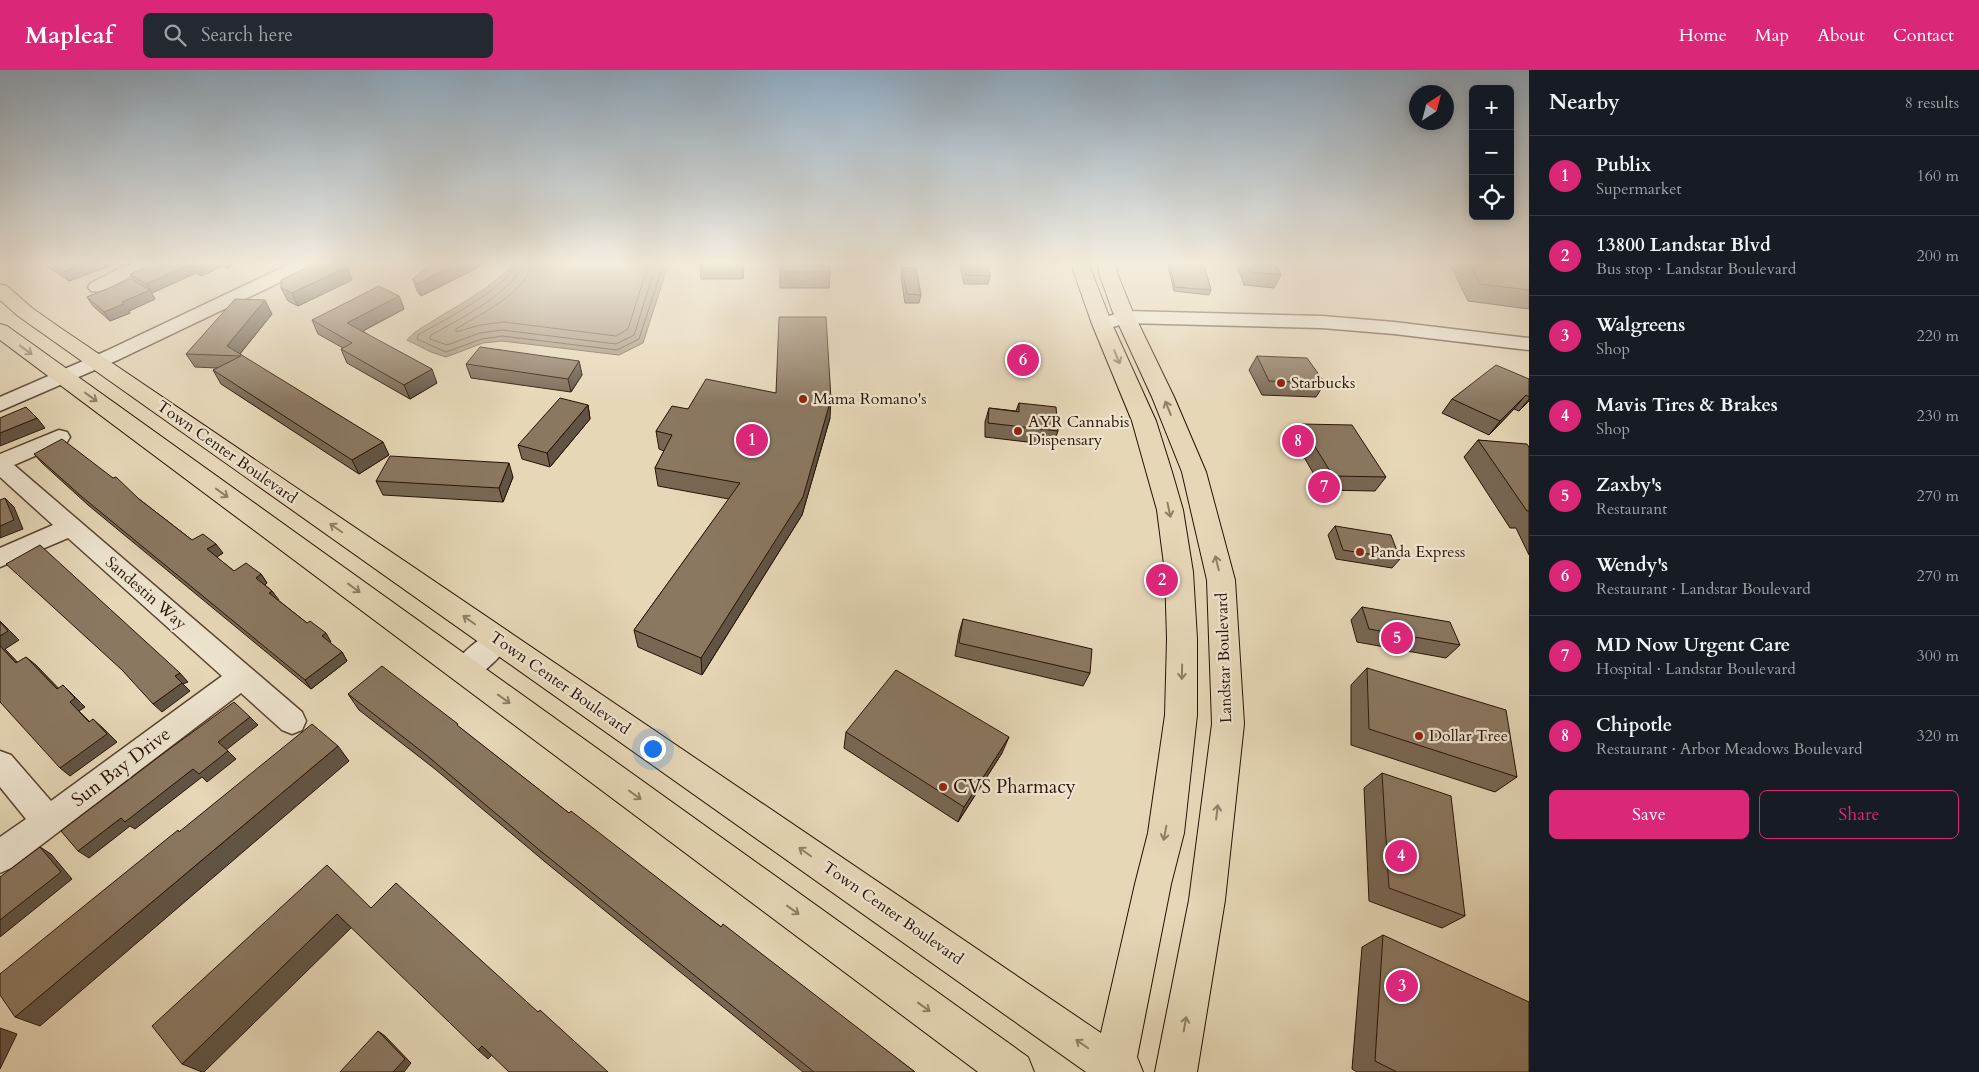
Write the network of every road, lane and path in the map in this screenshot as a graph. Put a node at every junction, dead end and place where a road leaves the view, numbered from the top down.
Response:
1 (21, 309) edge
2 (188, 309) edge
3 (202, 309) edge
4 (1109, 309) edge
5 (1116, 309) edge
6 (1120, 324) junction
7 (0, 330) edge
8 (1529, 344) edge
9 (91, 358) junction
10 (1529, 359) edge
11 (58, 373) junction
12 (0, 391) edge
13 (0, 406) edge
14 (59, 437) dead end
15 (0, 464) edge
16 (70, 527) junction
17 (0, 558) edge
18 (498, 640) junction
19 (465, 670) junction
20 (242, 677) junction
21 (292, 721) dead end
22 (0, 765) edge
23 (48, 821) junction
24 (0, 857) edge
25 (1116, 1070) edge
26 (1013, 1072) edge
27 (1176, 1072) edge

1 - 9 main road, Town Center Boulevard
2 - 9 street
3 - 9 street
4 - 6 main road, Landstar Boulevard
5 - 6 main road, Landstar Boulevard
6 - 8 street
6 - 10 street
6 -> 25 main road, Landstar Boulevard
27 -> 6 main road, Landstar Boulevard
7 -> 11 main road
9 - 11 street
18 -> 9 main road, Town Center Boulevard
11 - 12 street
11 - 13 street
11 -> 19 main road
14 - 15 street, Sandestin Way
15 - 16 street, Sandestin Way
16 - 17 street
16 - 20 street, Sandestin Way
18 - 19 street
25 -> 18 main road, Town Center Boulevard
19 -> 26 main road
20 - 21 street, Sandestin Way
20 - 23 street, Sun Bay Drive
22 - 23 street
23 - 24 street, Sun Bay Drive

